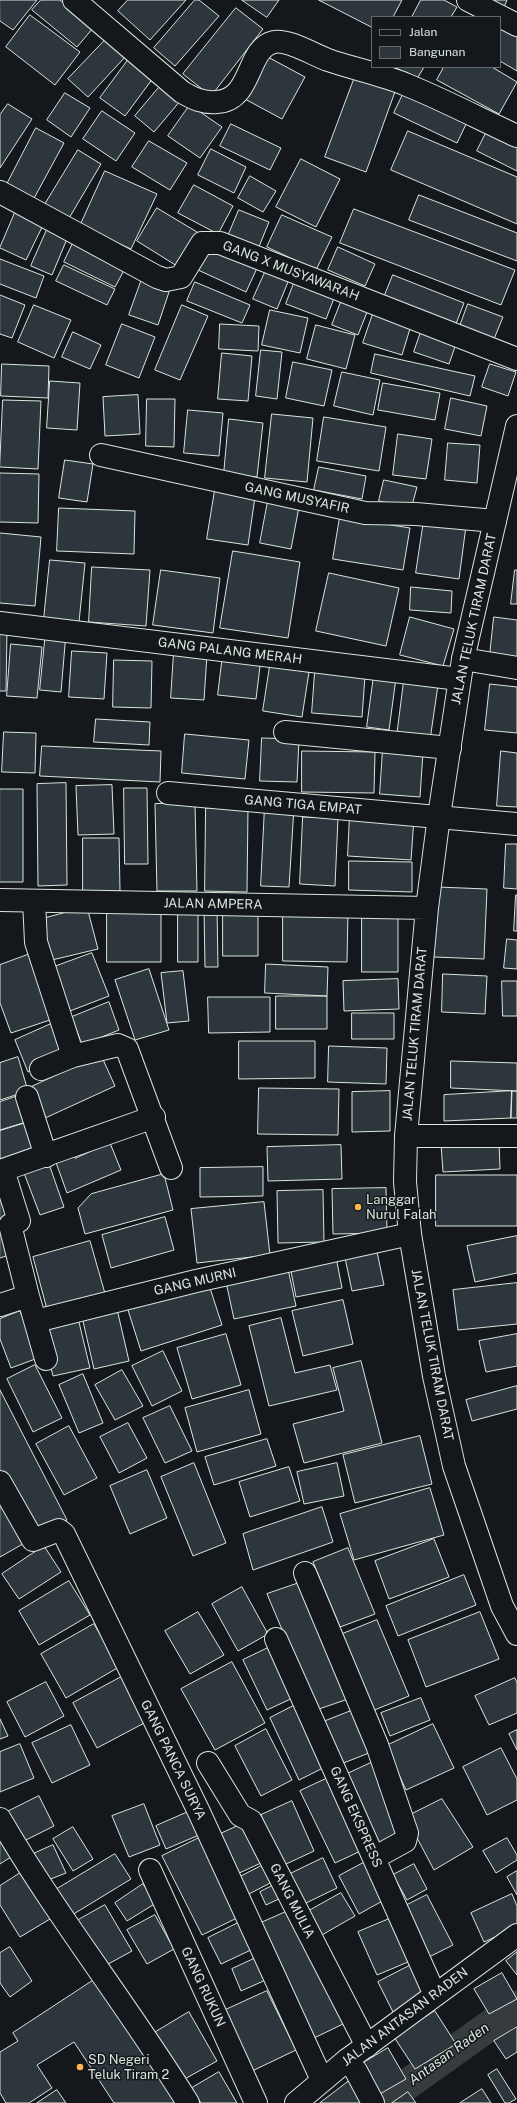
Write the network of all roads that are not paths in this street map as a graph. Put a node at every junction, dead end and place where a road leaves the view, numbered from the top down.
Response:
1 (74, 0) edge
2 (468, 0) edge
3 (499, 16) edge
4 (501, 17) edge
5 (517, 25) edge
6 (517, 136) edge
7 (0, 192) edge
8 (517, 359) edge
9 (517, 426) edge
10 (101, 455) dead end
11 (495, 521) junction
12 (0, 623) edge
13 (517, 668) edge
14 (461, 669) junction
15 (285, 732) dead end
16 (450, 748) junction
17 (168, 793) dead end
18 (439, 816) junction
19 (517, 824) edge
20 (0, 900) edge
21 (34, 901) junction
22 (427, 908) junction
23 (73, 1056) junction
24 (41, 1069) dead end
25 (27, 1097) dead end
26 (154, 1116) junction
27 (406, 1136) junction
28 (517, 1136) edge
29 (46, 1156) junction
30 (172, 1168) dead end
31 (410, 1234) junction
32 (28, 1296) junction
33 (0, 1305) edge
34 (36, 1321) junction
35 (46, 1359) dead end
36 (0, 1482) edge
37 (305, 1573) dead end
38 (517, 1634) edge
39 (276, 1639) dead end
40 (208, 1763) dead end
41 (0, 1819) edge
42 (374, 1858) junction
43 (150, 1870) dead end
44 (517, 1935) edge
45 (435, 1995) junction
46 (367, 2046) junction
47 (352, 2066) junction
48 (322, 2080) junction
49 (188, 2103) edge
50 (256, 2103) edge
51 (296, 2103) edge
52 (373, 2103) edge

1 - 6 street
2 - 3 street
4 - 5 street
7 - 8 street, GANG X MUSYAWARAH
9 - 11 street, JALAN TELUK TIRAM DARAT
10 - 11 street, GANG MUSYAFIR
11 - 14 street, JALAN TELUK TIRAM DARAT
12 - 14 street, GANG PALANG MERAH
13 - 14 street, GANG PALANG MERAH
14 - 16 street, JALAN TELUK TIRAM DARAT
15 - 16 street
16 - 18 street, JALAN TELUK TIRAM DARAT
17 - 18 street, GANG TIGA EMPAT
18 - 19 street, GANG TIGA EMPAT
18 - 22 street, JALAN TELUK TIRAM DARAT
20 - 21 street, JALAN AMPERA
21 - 22 street, JALAN AMPERA
21 - 23 street
22 - 27 street, JALAN TELUK TIRAM DARAT
23 - 24 street
23 - 26 street
25 - 29 street
26 - 29 street
26 - 30 street
27 - 28 street
27 - 31 street, JALAN TELUK TIRAM DARAT
29 - 32 street
31 - 34 street, GANG MURNI
31 - 38 street, JALAN TELUK TIRAM DARAT
32 - 33 street
32 - 34 street
34 - 35 street
36 - 48 street, GANG PANCA SURYA
37 - 42 street
39 - 42 street, GANG EKSPRESS
40 - 46 street, GANG MULIA
41 - 49 street
42 - 45 street, GANG EKSPRESS
43 - 50 street, GANG RUKUN
44 - 45 street, JALAN ANTASAN RADEN
45 - 46 street, JALAN ANTASAN RADEN
46 - 47 street, JALAN ANTASAN RADEN
47 - 48 street, JALAN ANTASAN RADEN
47 - 52 street
48 - 51 street, JALAN ANTASAN RADEN

